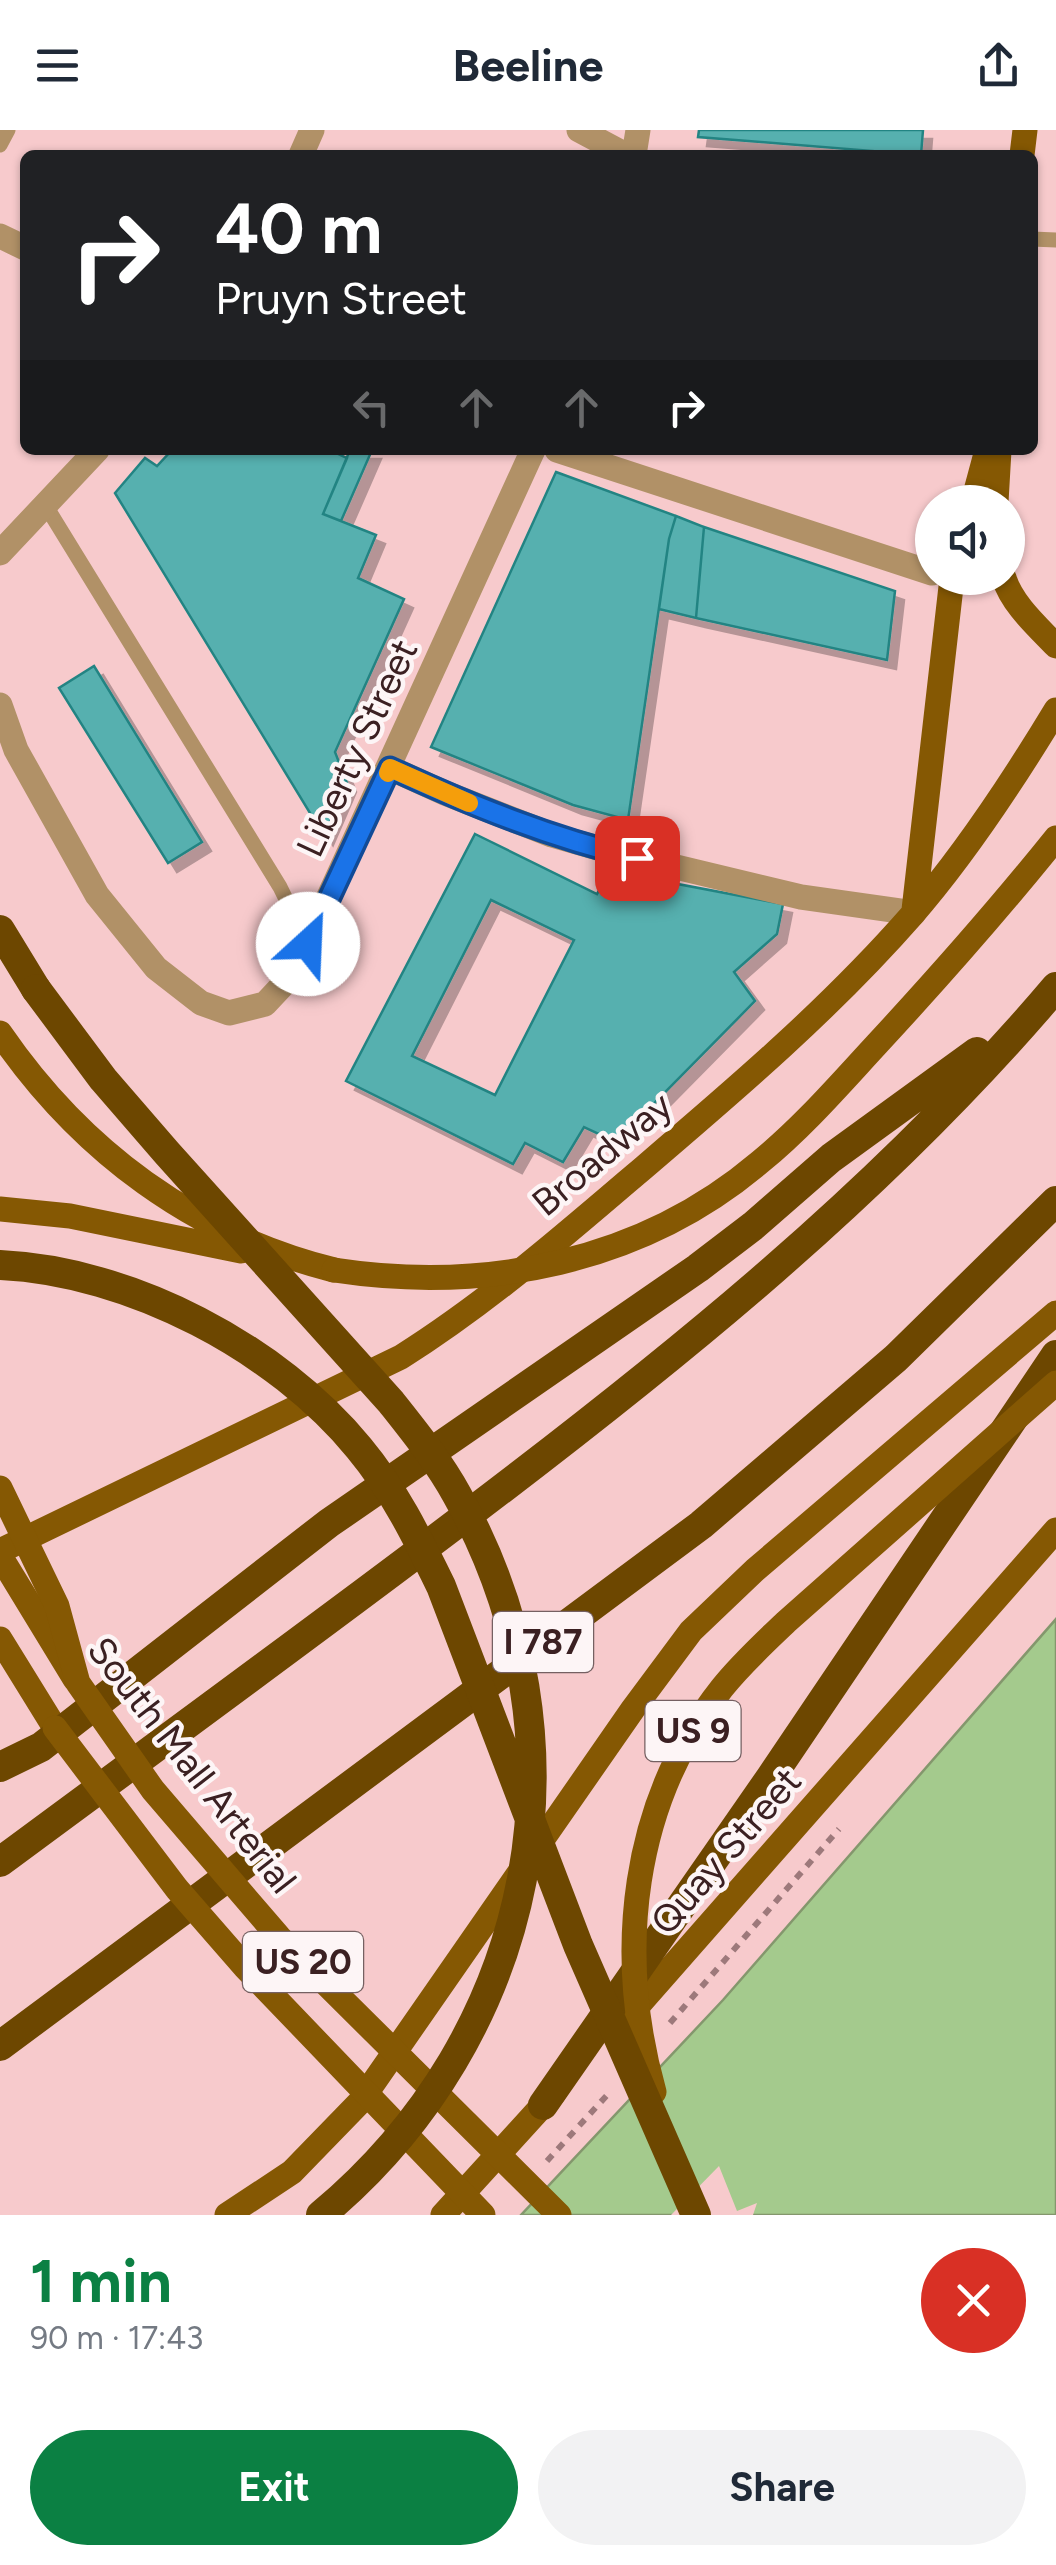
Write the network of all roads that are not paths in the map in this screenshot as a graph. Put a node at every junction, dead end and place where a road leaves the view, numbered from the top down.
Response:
1 (8, 130) edge
2 (579, 130) edge
3 (0, 145) edge
4 (617, 150) edge
5 (92, 455) edge
6 (531, 455) edge
7 (573, 455) edge
8 (986, 455) edge
9 (999, 455) edge
10 (978, 485) edge
11 (997, 485) edge
12 (46, 506) junction
13 (0, 553) edge
14 (915, 567) edge
15 (944, 595) edge
16 (1012, 595) edge
17 (1056, 646) edge
18 (0, 705) edge
19 (1056, 710) edge
20 (390, 768) junction
21 (1056, 838) edge
22 (914, 913) junction
23 (0, 930) edge
24 (308, 944) junction
25 (1048, 996) edge
26 (0, 1033) edge
27 (1056, 1202) edge
28 (0, 1208) edge
29 (0, 1265) edge
30 (334, 1270) junction
31 (1056, 1314) edge
32 (1056, 1355) edge
33 (1056, 1384) edge
34 (0, 1488) edge
35 (1056, 1530) edge
36 (0, 1554) edge
37 (0, 1639) edge
38 (0, 1660) edge
39 (78, 1683) junction
40 (55, 1728) junction
41 (0, 1768) edge
42 (0, 1862) edge
43 (0, 2046) edge
44 (543, 2104) junction
45 (226, 2215) edge
46 (322, 2215) edge
47 (444, 2215) edge
48 (484, 2215) edge
49 (558, 2215) edge
50 (696, 2215) edge

1 - 3 lane
2 - 4 street
5 - 12 street
6 - 20 street, Liberty Street
7 - 14 street
8 - 10 main road
9 - 11 main road
12 - 13 street
12 - 24 lane
15 - 22 main road
16 - 17 main road
18 - 24 street, Liberty Street
19 - 22 main road, Broadway
20 - 22 street
20 - 24 street, Liberty Street
21 - 30 main road, bridge
22 - 36 main road, Broadway
23 - 46 highway, bridge
25 - 41 highway
25 - 42 highway
26 - 30 main road, bridge
27 - 43 highway, I 787
28 - 30 main road, bridge
29 - 50 highway, bridge
31 - 45 main road, bridge
32 - 44 highway
33 - 50 main road, US 9, bridge
34 - 39 main road, US 20, bridge
35 - 44 main road, Quay Street
36 - 39 main road, South Mall Arterial, bridge
37 - 40 main road
38 - 40 main road, US 20
39 - 49 main road, South Mall Arterial / US 20, bridge
40 - 48 main road, US 20, bridge
44 - 47 main road, Quay Street

